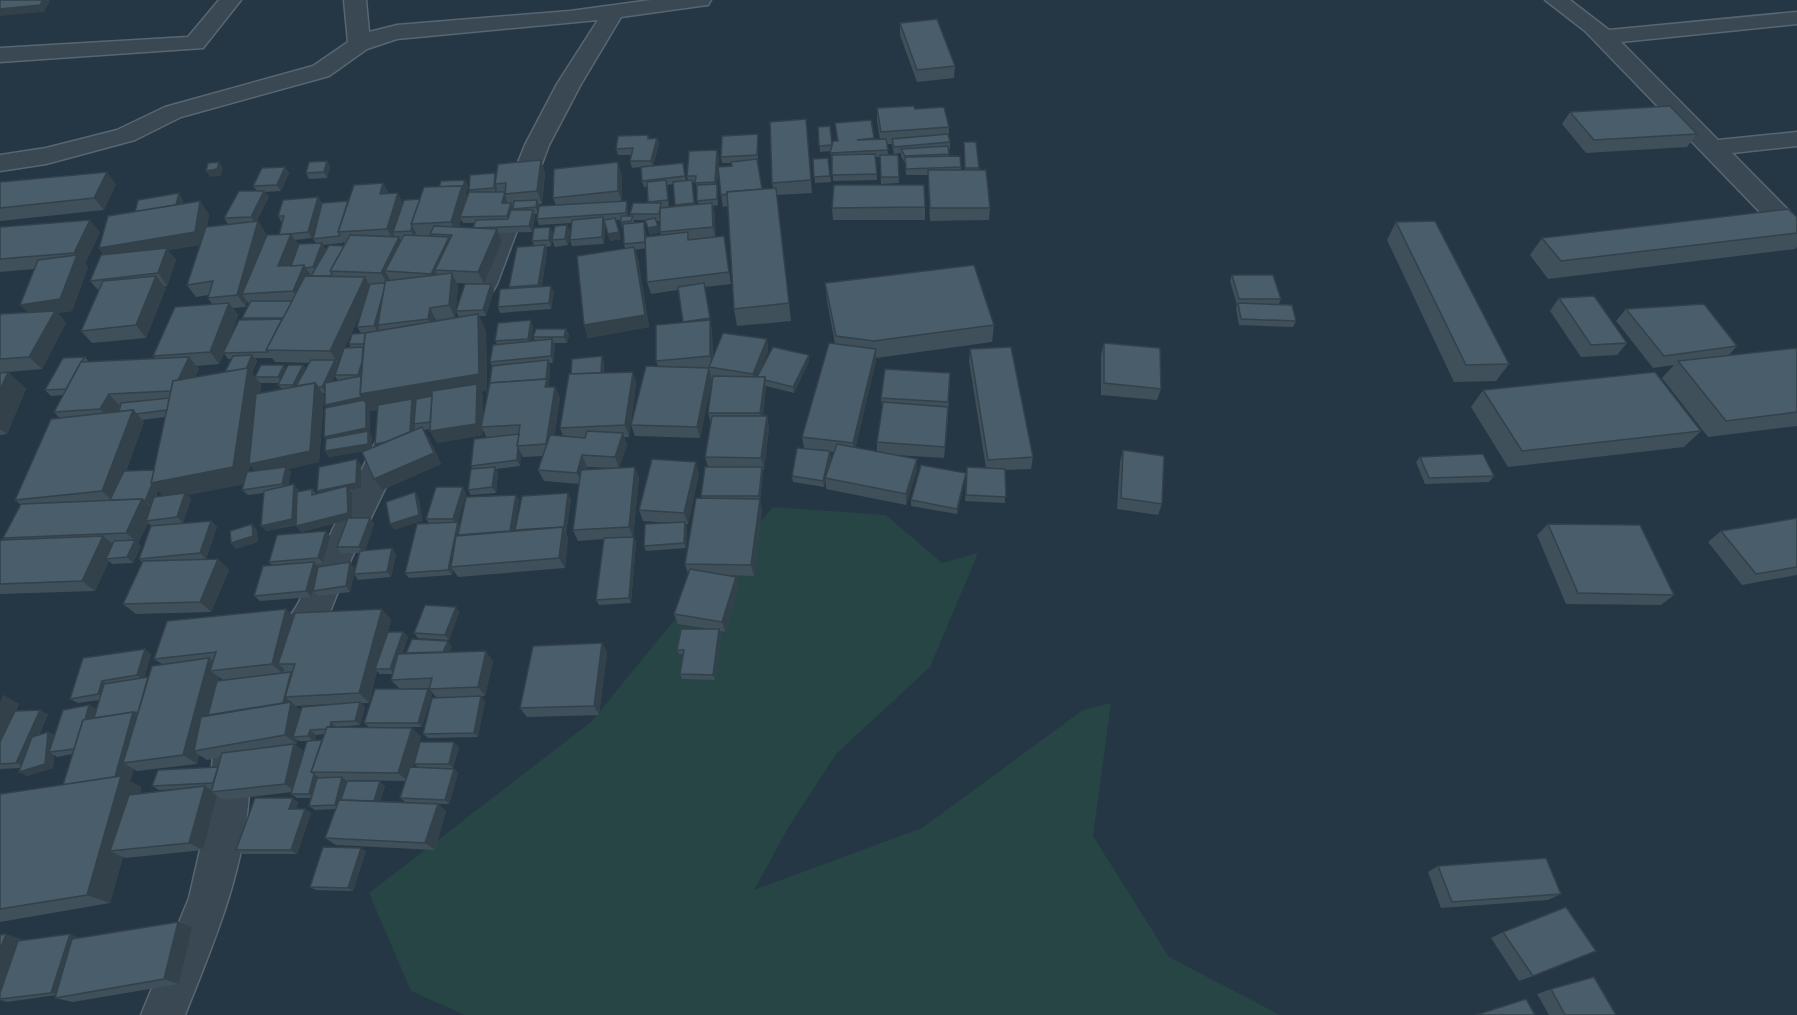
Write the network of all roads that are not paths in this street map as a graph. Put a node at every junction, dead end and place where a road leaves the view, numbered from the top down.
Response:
1 (230, 0) edge
2 (355, 0) edge
3 (700, 0) edge
4 (1556, 0) edge
5 (1780, 0) edge
6 (569, 8) edge
7 (614, 11) junction
8 (1797, 17) edge
9 (1604, 37) junction
10 (358, 44) junction
11 (0, 55) edge
12 (1797, 139) edge
13 (1710, 148) junction
14 (0, 163) edge
15 (1797, 236) edge
16 (473, 307) edge
17 (408, 415) edge
18 (270, 669) edge
19 (237, 725) edge
20 (163, 1015) edge

1 - 11 street
2 - 10 street
3 - 7 street
4 - 9 street
5 - 8 street
6 - 7 street
6 - 10 street
7 - 16 street
8 - 9 street
9 - 13 street
10 - 14 street
12 - 13 street
13 - 15 street
17 - 18 street
19 - 20 street

